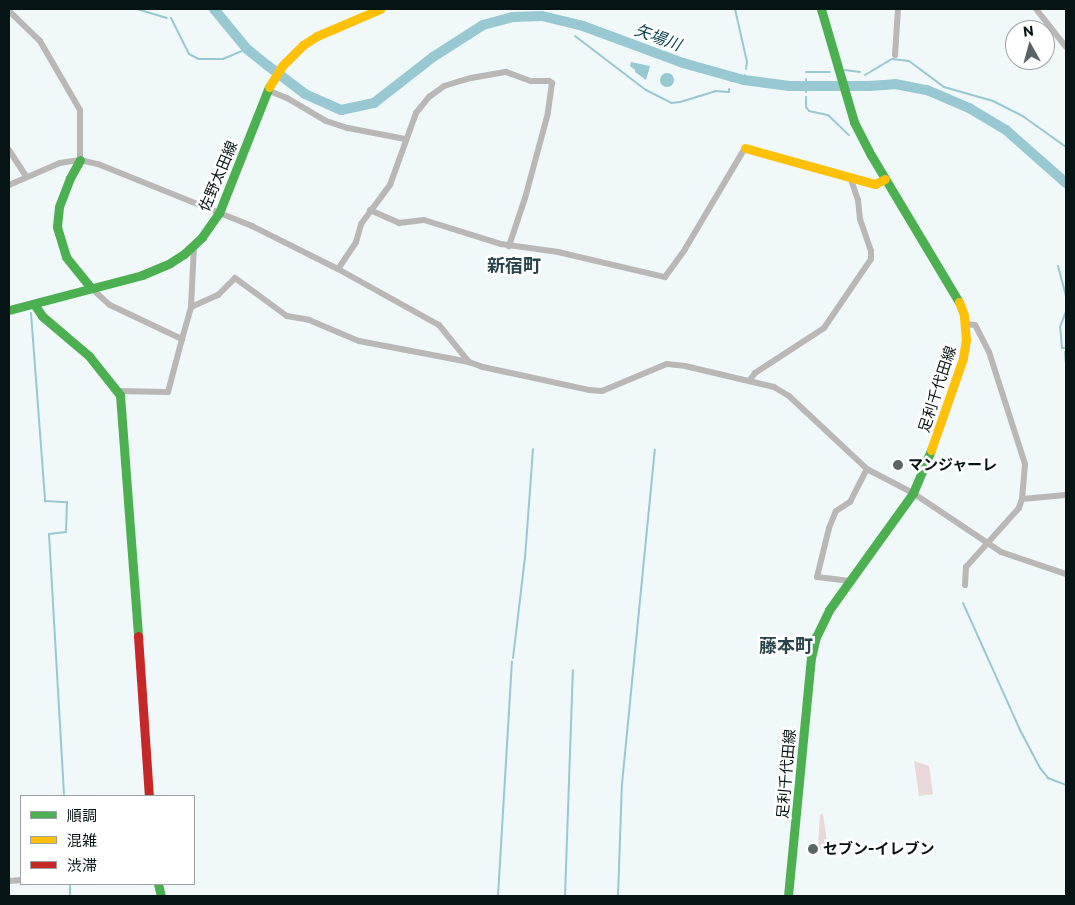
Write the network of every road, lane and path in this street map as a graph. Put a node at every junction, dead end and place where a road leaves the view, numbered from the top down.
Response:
1 (380, 9) edge
2 (821, 9) edge
3 (898, 9) edge
4 (1036, 9) edge
5 (9, 11) edge
6 (1066, 47) edge
7 (895, 55) dead end
8 (267, 90) junction
9 (405, 139) junction
10 (745, 148) joint
11 (9, 150) edge
12 (80, 160) junction
13 (26, 176) junction
14 (850, 177) junction
15 (885, 179) junction
16 (9, 185) edge
17 (370, 210) junction
18 (219, 213) junction
19 (194, 246) junction
20 (509, 246) junction
21 (338, 269) junction
22 (91, 288) junction
23 (34, 304) junction
24 (191, 307) junction
25 (9, 310) edge
26 (965, 324) junction
27 (182, 339) junction
28 (469, 362) junction
29 (749, 381) junction
30 (116, 391) junction
31 (867, 469) junction
32 (913, 493) junction
33 (1066, 495) edge
34 (1022, 499) junction
35 (986, 544) junction
36 (1066, 574) edge
37 (850, 581) junction
38 (964, 585) dead end
39 (149, 795) edge
40 (788, 896) edge

1 - 8 main road, 佐野太田線
2 - 15 main road, 足利千代田線
3 - 7 street
4 - 6 street
5 - 12 street
8 - 9 street
8 - 18 main road, 佐野太田線
9 - 17 street
9 - 20 street
10 - 14 main road
10 - 20 street
11 - 13 street
12 - 13 street
12 - 18 street
12 - 22 main road
13 - 16 street
14 - 15 main road
14 - 29 street
15 - 26 main road, 足利千代田線
17 - 20 street
17 - 21 street
18 - 19 main road, 佐野太田線
18 - 21 street
19 - 22 main road, 佐野太田線
19 - 24 street
21 - 28 street
22 - 23 main road, 佐野太田線
22 - 27 street
23 - 25 main road, 佐野太田線
23 - 30 main road
24 - 27 street
24 - 28 street
26 - 32 main road, 足利千代田線
26 - 34 street
27 - 30 street
28 - 29 street
29 - 31 street
30 - 39 main road
31 - 32 street
31 - 37 street
32 - 35 street
32 - 37 main road, 足利千代田線
33 - 34 street
34 - 35 street
35 - 36 street
35 - 38 street
37 - 40 main road, 足利千代田線

